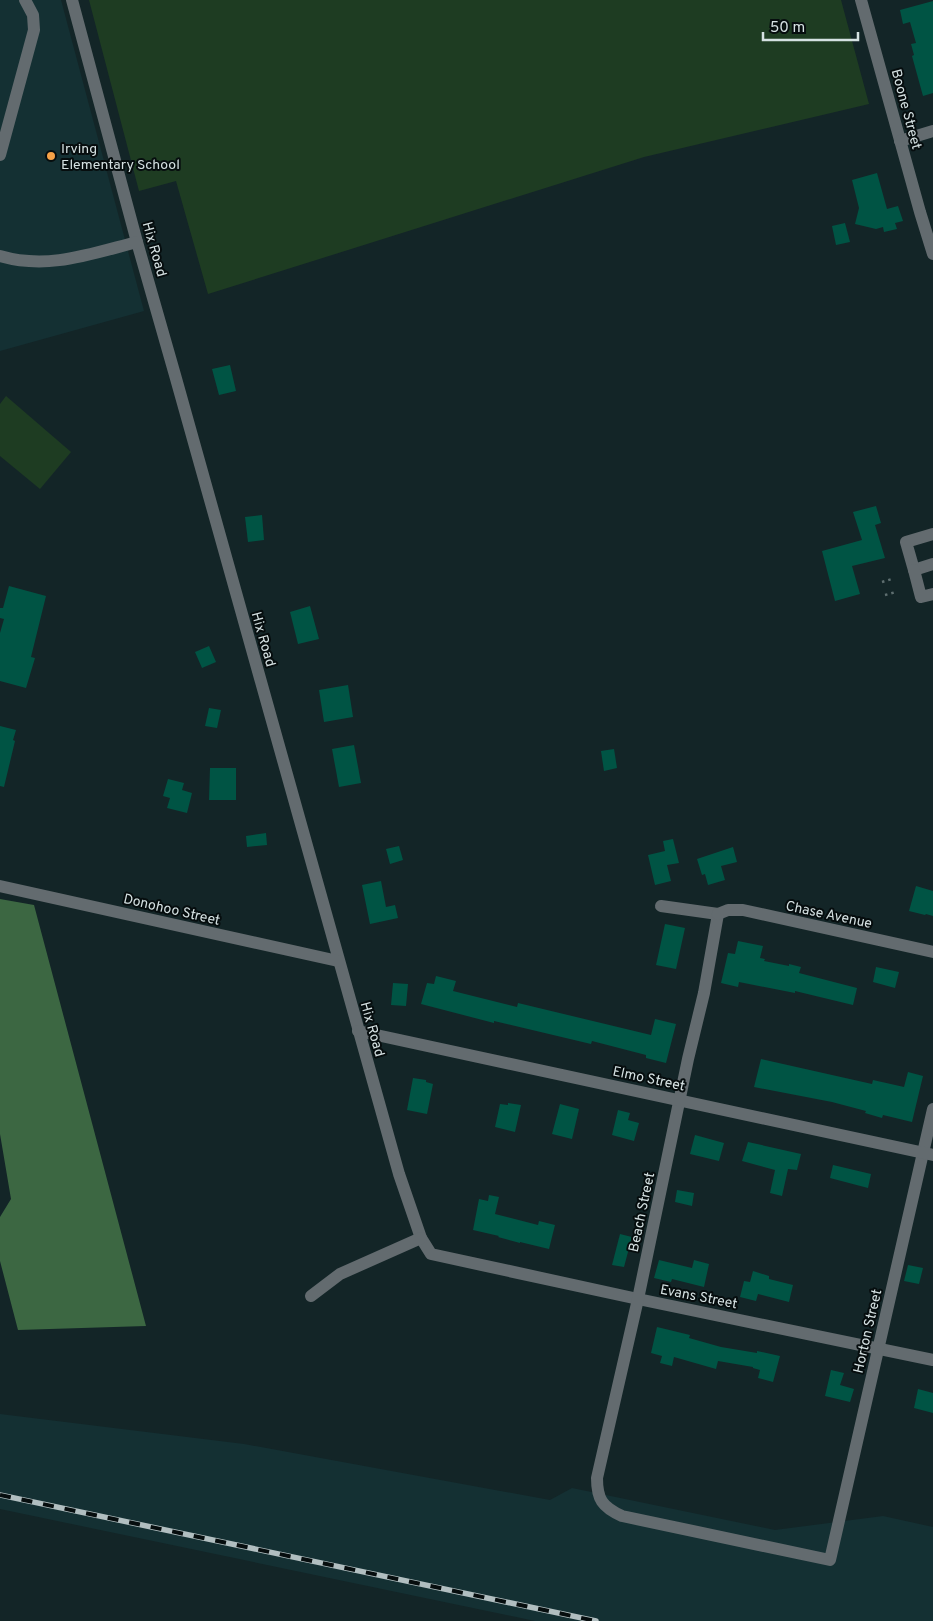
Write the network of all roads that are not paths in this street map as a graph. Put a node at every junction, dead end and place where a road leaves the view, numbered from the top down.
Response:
1 (25, 0) edge
2 (72, 0) edge
3 (861, 0) edge
4 (933, 131) edge
5 (900, 141) junction
6 (2, 142) edge
7 (0, 155) edge
8 (136, 242) junction
9 (933, 254) edge
10 (0, 256) edge
11 (933, 534) edge
12 (933, 564) edge
13 (914, 570) junction
14 (933, 594) edge
15 (0, 886) edge
16 (661, 906) dead end
17 (718, 914) junction
18 (933, 952) edge
19 (338, 961) junction
20 (358, 1031) junction
21 (680, 1100) junction
22 (933, 1109) edge
23 (928, 1154) edge
24 (421, 1238) junction
25 (460, 1260) joint
26 (311, 1296) dead end
27 (638, 1299) junction
28 (878, 1348) junction
29 (933, 1360) edge
30 (830, 1560) joint

1 - 6 street
2 - 8 street, Hix Road
3 - 5 street, Boone Street
4 - 5 street
5 - 9 street, Boone Street
6 - 7 street
8 - 10 street
8 - 19 street, Hix Road
11 - 13 street
12 - 13 street
13 - 14 street
15 - 19 street, Donohoo Street
16 - 17 street, Chase Avenue
17 - 18 street, Chase Avenue
17 - 21 street, Beach Street
19 - 20 street, Hix Road
20 - 21 street, Elmo Street
20 - 24 street, Hix Road
21 - 23 street, Elmo Street
21 - 27 street, Beach Street
22 - 23 street, Horton Street
23 - 28 street, Horton Street
24 - 25 street, Hix Road
24 - 26 street
25 - 27 street, Evans Street
27 - 28 street, Evans Street
27 - 30 street, Beach Street
28 - 29 street, Evans Street
28 - 30 street, Horton Street

